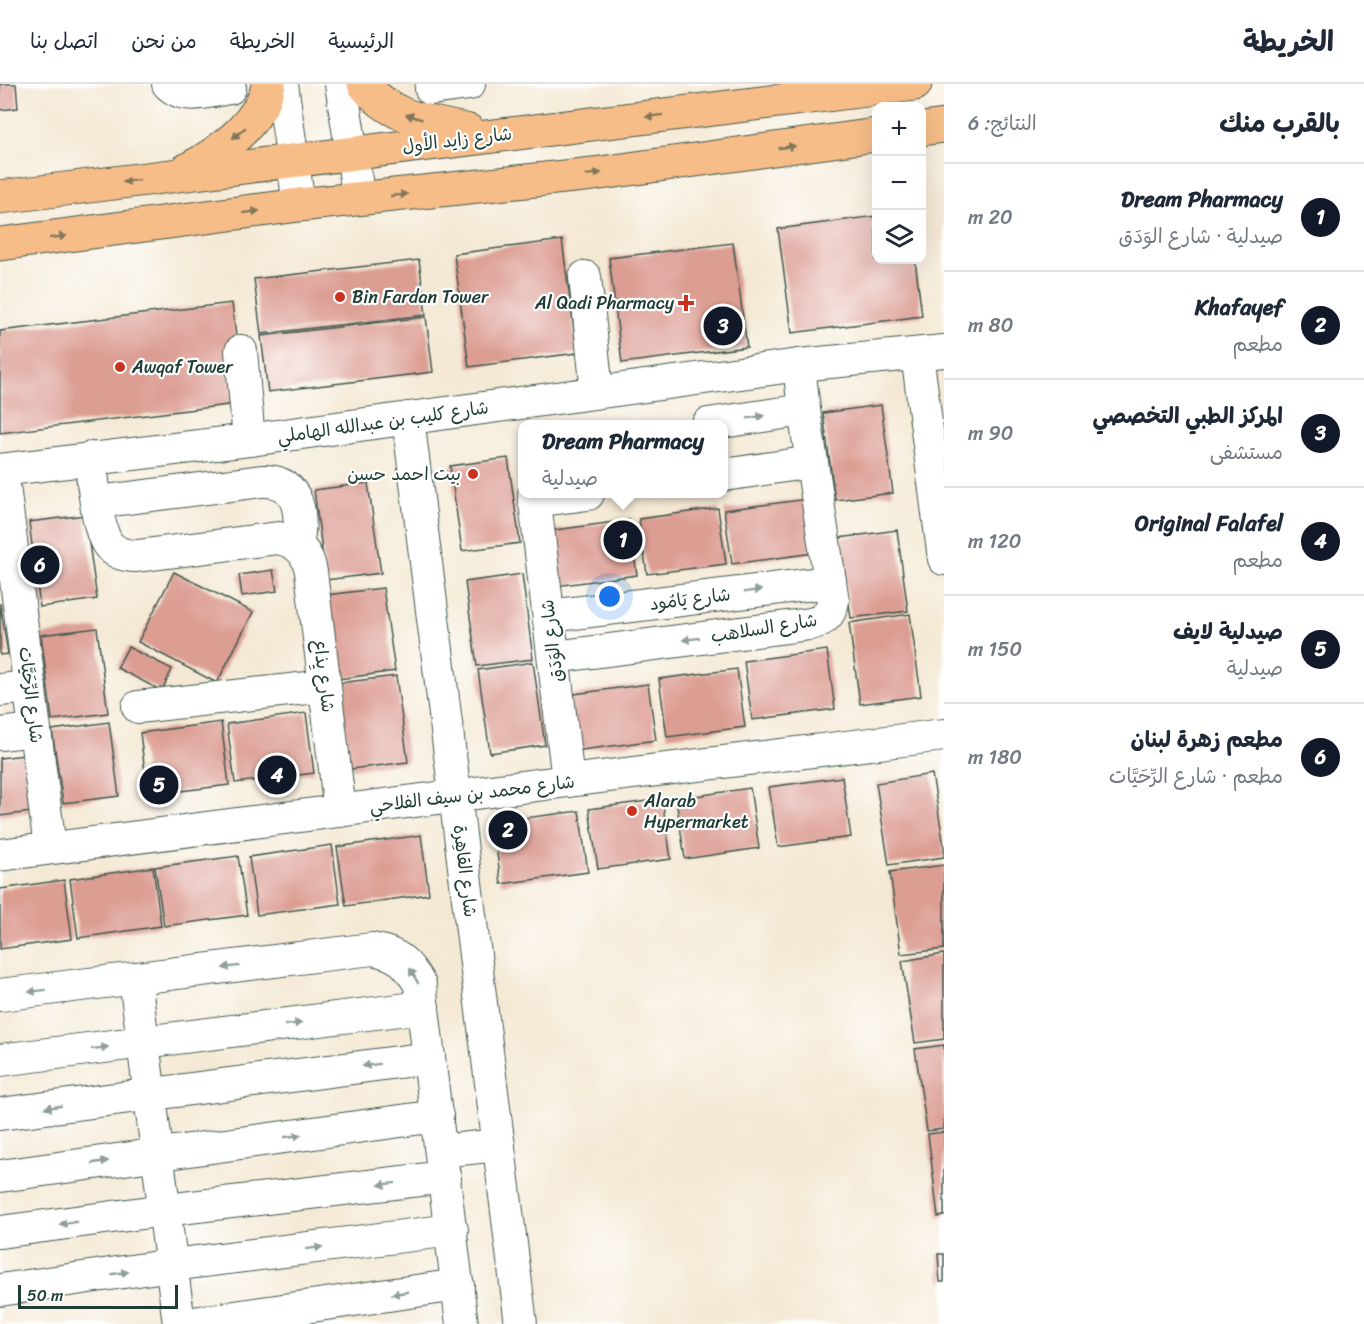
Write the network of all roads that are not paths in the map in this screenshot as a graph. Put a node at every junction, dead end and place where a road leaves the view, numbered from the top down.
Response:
1 (168, 84) edge
2 (269, 84) edge
3 (282, 84) edge
4 (341, 84) edge
5 (364, 84) edge
6 (469, 84) edge
7 (915, 84) edge
8 (230, 88) dead end
9 (848, 88) edge
10 (430, 89) dead end
11 (944, 126) edge
12 (926, 128) edge
13 (491, 136) junction
14 (872, 136) edge
15 (353, 152) junction
16 (293, 161) junction
17 (175, 176) junction
18 (0, 197) edge
19 (359, 200) junction
20 (300, 205) junction
21 (0, 244) edge
22 (585, 277) dead end
23 (242, 351) dead end
24 (931, 352) edge
25 (799, 365) junction
26 (597, 392) junction
27 (804, 410) junction
28 (408, 418) junction
29 (728, 421) edge
30 (249, 440) junction
31 (90, 458) junction
32 (812, 462) junction
33 (1, 470) edge
34 (728, 474) edge
35 (534, 498) edge
36 (97, 502) junction
37 (297, 546) junction
38 (944, 560) edge
39 (831, 588) junction
40 (549, 616) junction
41 (554, 657) junction
42 (325, 686) junction
43 (15, 688) edge
44 (138, 707) dead end
45 (35, 730) junction
46 (0, 734) edge
47 (944, 735) edge
48 (568, 781) junction
49 (456, 796) junction
50 (340, 811) junction
51 (50, 849) junction
52 (0, 855) edge
53 (135, 979) junction
54 (0, 995) edge
55 (423, 1007) junction
56 (143, 1042) junction
57 (429, 1058) junction
58 (0, 1060) edge
59 (150, 1094) junction
60 (0, 1114) edge
61 (436, 1116) junction
62 (499, 1144) junction
63 (158, 1154) junction
64 (443, 1164) junction
65 (0, 1176) edge
66 (165, 1210) junction
67 (452, 1230) junction
68 (0, 1232) edge
69 (172, 1265) junction
70 (458, 1285) junction
71 (0, 1290) edge
72 (179, 1324) edge
73 (186, 1324) edge
74 (462, 1324) edge
75 (521, 1324) edge

1 - 8 street
2 -> 17 main road
3 - 16 street
4 - 15 street
13 -> 5 main road
6 - 10 street
7 - 9 main road, شارع زايد الأول
9 -> 13 main road, شارع زايد الأول
11 - 12 main road
13 - 15 main road, شارع زايد الأول
19 -> 14 main road
15 - 16 main road, شارع زايد الأول
15 - 19 street
16 - 17 main road, شارع زايد الأول
16 - 20 street
17 -> 18 main road, شارع زايد الأول
19 - 20 main road
21 -> 20 main road
22 - 26 street
23 - 30 street
24 - 25 street, شارع كليب بن عبدالله الهاملي
24 - 38 street
25 - 26 street, شارع كليب بن عبدالله الهاملي
25 - 27 street
26 - 28 street, شارع كليب بن عبدالله الهاملي
29 -> 27 street
27 - 32 street
28 - 30 street, شارع كليب بن عبدالله الهاملي
28 - 49 street, شارع القاهِرة
30 - 31 street, شارع كليب بن عبدالله الهاملي
31 - 33 street, شارع كليب بن عبدالله الهاملي
31 - 36 street
32 - 34 street
32 - 39 street
33 - 43 street, شارع الرِّحَيَّات
35 - 40 street, شارع الوَدَق
36 - 37 street
36 - 37 street
37 - 42 street, شارع يِذاع
40 -> 39 street, شارع يَامُود
39 -> 41 street, شارع السلاهب
40 - 41 street, شارع الوَدَق
41 - 48 street, شارع الوَدَق
42 - 44 street
42 - 50 street, شارع يِذاع
43 - 45 street, شارع الرِّحَيَّات
45 - 46 street
45 - 51 street, شارع الرِّحَيَّات
47 - 48 street, شارع محمد بن سيف الفلاحي
48 - 49 street, شارع محمد بن سيف الفلاحي
49 - 50 street, شارع محمد بن سيف الفلاحي
49 - 62 street, شارع القاهِرة
50 - 51 street, شارع محمد بن سيف الفلاحي
51 - 52 street, شارع محمد بن سيف الفلاحي
53 -> 54 street
55 -> 53 street
53 - 56 street
56 -> 55 street
55 - 57 street
58 -> 56 street
56 - 59 street
57 -> 59 street
57 - 61 street
59 -> 60 street
59 - 63 street
63 -> 61 street
61 - 64 street
62 - 64 street
62 - 75 street, شارع القاهِرة
65 -> 63 street
63 - 66 street
64 -> 66 street
64 - 67 street
66 -> 68 street
66 - 69 street
69 -> 67 street
67 - 70 street
71 -> 69 street
69 - 72 street
70 -> 73 street
70 - 74 street

